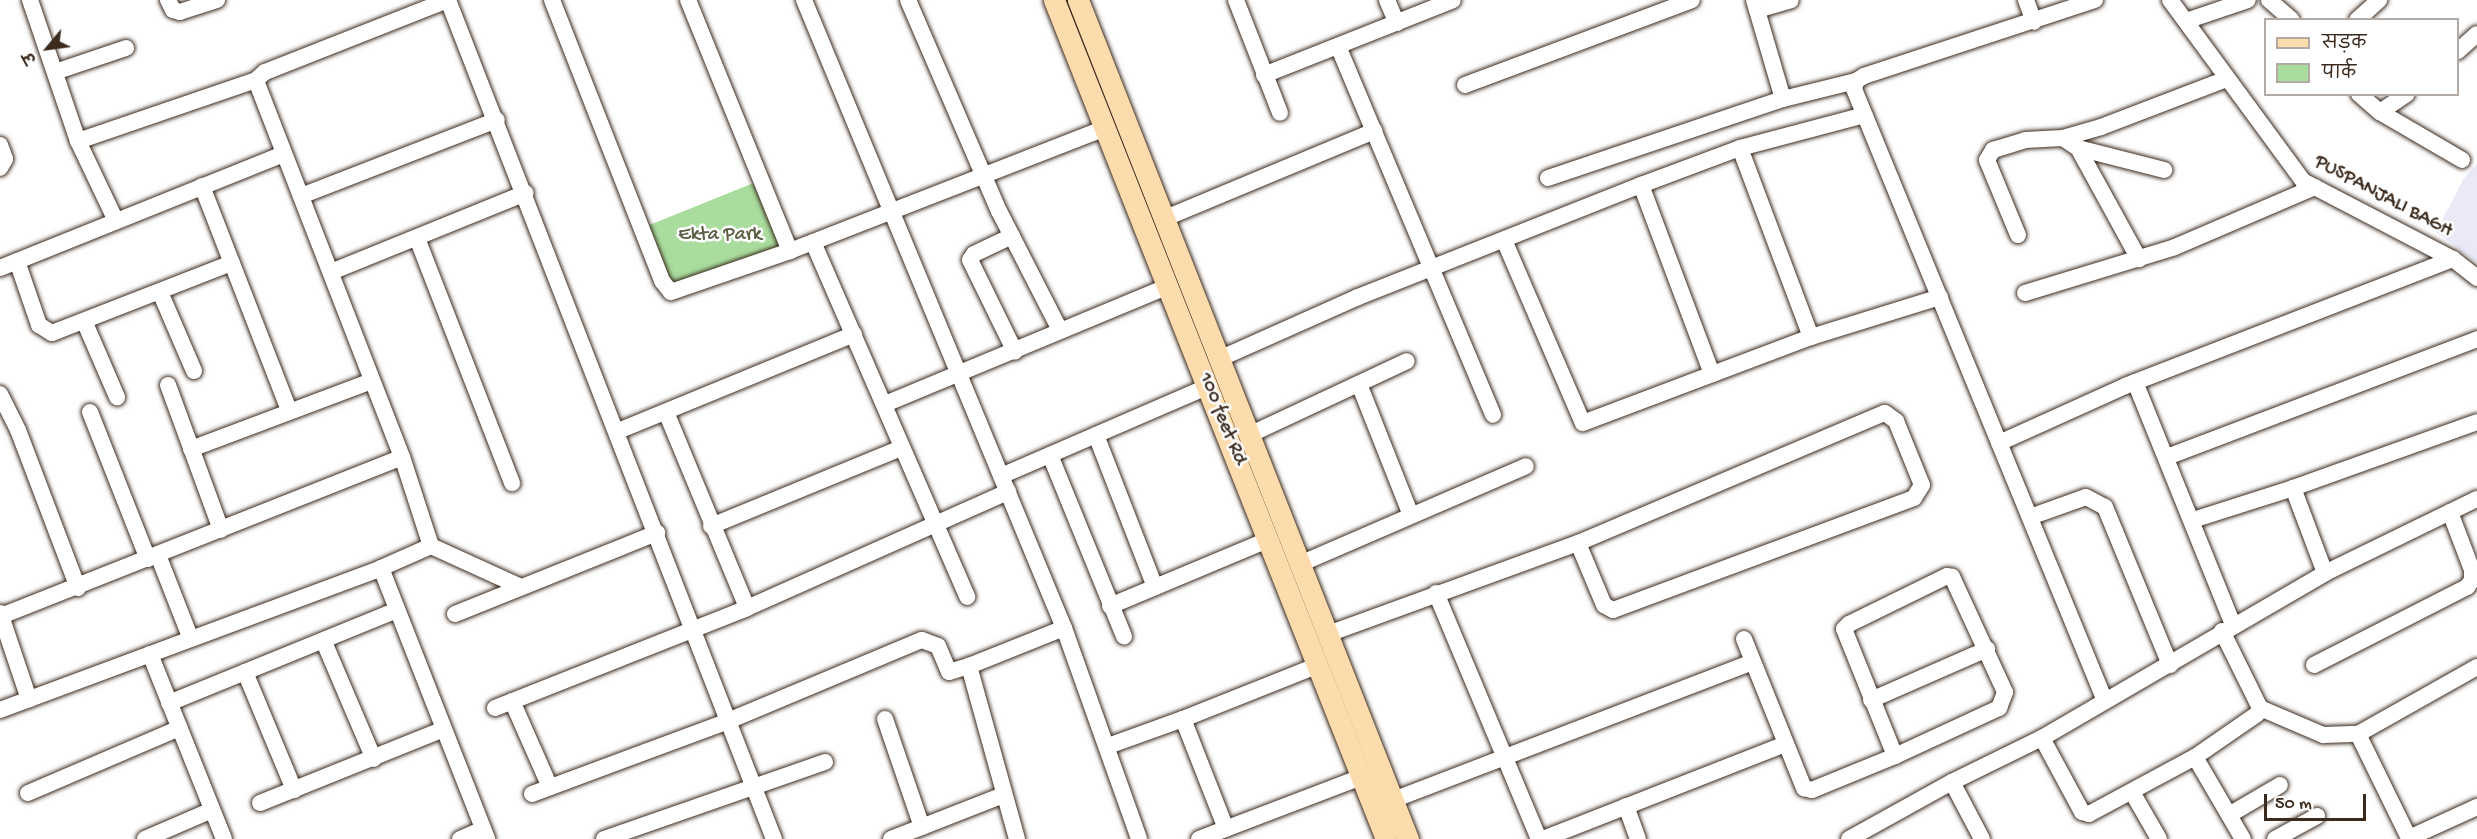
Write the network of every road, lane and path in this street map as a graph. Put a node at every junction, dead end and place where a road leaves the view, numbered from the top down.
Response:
1 (30, 0) edge
2 (168, 0) edge
3 (217, 0) edge
4 (552, 0) edge
5 (688, 0) edge
6 (804, 0) edge
7 (908, 0) edge
8 (1054, 0) edge
9 (1078, 0) edge
10 (1236, 0) edge
11 (1387, 0) edge
12 (1453, 0) edge
13 (1692, 0) edge
14 (1791, 0) edge
15 (2026, 0) edge
16 (2095, 0) edge
17 (2170, 0) edge
18 (2248, 0) edge
19 (2270, 0) edge
20 (2379, 0) edge
21 (1756, 5) edge
22 (2290, 18) edge
23 (2359, 18) edge
24 (2186, 21) junction
25 (2034, 22) junction
26 (1397, 23) junction
27 (2477, 34) edge
28 (1338, 46) junction
29 (126, 48) dead end
30 (2459, 49) edge
31 (55, 72) junction
32 (1264, 75) junction
33 (2227, 79) junction
34 (256, 80) junction
35 (1856, 81) junction
36 (1465, 85) dead end
37 (2361, 96) edge
38 (2404, 96) edge
39 (1783, 99) junction
40 (2380, 112) junction
41 (1280, 113) dead end
42 (1865, 115) junction
43 (497, 120) junction
44 (1105, 128) junction
45 (1374, 131) junction
46 (2063, 138) junction
47 (78, 141) junction
48 (0, 145) edge
49 (1740, 148) junction
50 (2078, 148) junction
51 (283, 154) junction
52 (2462, 160) dead end
53 (0, 168) edge
54 (2164, 170) dead end
55 (982, 175) junction
56 (1548, 177) dead end
57 (1641, 184) junction
58 (202, 186) junction
59 (2315, 188) junction
60 (526, 193) junction
61 (301, 196) junction
62 (889, 211) junction
63 (115, 219) junction
64 (1163, 219) junction
65 (2018, 235) dead end
66 (1012, 236) junction
67 (417, 237) junction
68 (1504, 240) junction
69 (813, 242) junction
70 (790, 251) junction
71 (2453, 259) junction
72 (2139, 260) junction
73 (17, 261) junction
74 (232, 263) junction
75 (0, 268) edge
76 (1431, 268) junction
77 (331, 272) junction
78 (2477, 278) edge
79 (1169, 286) junction
80 (160, 292) junction
81 (2025, 293) dead end
82 (1940, 297) junction
83 (85, 323) junction
84 (1060, 330) junction
85 (854, 334) junction
86 (1811, 337) junction
87 (2477, 339) edge
88 (1015, 352) junction
89 (1219, 359) junction
90 (1407, 361) dead end
91 (194, 371) dead end
92 (1712, 374) junction
93 (958, 377) junction
94 (372, 381) junction
95 (2135, 382) junction
96 (1359, 384) junction
97 (168, 385) dead end
98 (1209, 386) junction
99 (1, 398) edge
100 (117, 398) dead end
101 (885, 404) junction
102 (289, 410) junction
103 (90, 412) dead end
104 (666, 412) junction
105 (1493, 415) dead end
106 (2477, 423) edge
107 (618, 431) junction
108 (1096, 435) junction
109 (1249, 435) junction
110 (1999, 442) junction
111 (901, 448) junction
112 (191, 449) junction
113 (1050, 455) junction
114 (402, 457) junction
115 (2167, 457) junction
116 (1526, 466) dead end
117 (1001, 476) junction
118 (512, 483) dead end
119 (2293, 488) junction
120 (1008, 492) junction
121 (2477, 499) edge
122 (2450, 512) junction
123 (1410, 513) junction
124 (2030, 517) junction
125 (2193, 520) junction
126 (935, 522) junction
127 (711, 526) junction
128 (221, 530) junction
129 (657, 532) junction
130 (1270, 539) junction
131 (1578, 543) junction
132 (431, 546) junction
133 (153, 557) junction
134 (1300, 564) junction
135 (381, 568) junction
136 (2325, 573) junction
137 (520, 587) junction
138 (1155, 587) junction
139 (78, 588) junction
140 (1436, 593) junction
141 (967, 597) dead end
142 (1110, 606) junction
143 (747, 608) junction
144 (397, 610) junction
145 (454, 614) dead end
146 (1, 615) edge
147 (1064, 628) junction
148 (2228, 628) junction
149 (694, 629) junction
150 (1328, 634) junction
151 (1124, 636) dead end
152 (191, 639) junction
153 (1744, 639) dead end
154 (324, 642) junction
155 (1987, 649) junction
156 (150, 654) junction
157 (1752, 662) junction
158 (1319, 665) junction
159 (2170, 665) junction
160 (2314, 665) dead end
161 (969, 666) junction
162 (2477, 667) edge
163 (245, 672) junction
164 (29, 699) junction
165 (1871, 700) junction
166 (512, 701) junction
167 (2105, 701) junction
168 (169, 703) junction
169 (495, 708) dead end
170 (2260, 708) junction
171 (0, 710) edge
172 (885, 719) dead end
173 (1183, 719) junction
174 (728, 721) junction
175 (180, 728) junction
176 (444, 729) junction
177 (2358, 734) junction
178 (2042, 738) junction
179 (1785, 744) junction
180 (1108, 746) junction
181 (1895, 756) junction
182 (1505, 757) junction
183 (2195, 757) junction
184 (374, 759) junction
185 (825, 762) dead end
186 (1372, 773) junction
187 (1952, 782) junction
188 (2280, 785) dead end
189 (550, 787) junction
190 (755, 787) junction
191 (294, 790) junction
192 (2132, 792) junction
193 (28, 793) dead end
194 (532, 794) dead end
195 (1003, 795) junction
196 (1393, 800) junction
197 (260, 803) dead end
198 (1626, 806) junction
199 (2477, 807) edge
200 (212, 810) junction
201 (2229, 815) junction
202 (2317, 816) dead end
203 (922, 827) junction
204 (1226, 829) junction
205 (485, 834) edge
206 (1134, 837) edge
207 (145, 839) edge
208 (224, 839) edge
209 (460, 839) edge
210 (604, 839) edge
211 (774, 839) edge
212 (891, 839) edge
213 (1017, 839) edge
214 (1199, 839) edge
215 (1386, 839) edge
216 (1408, 839) edge
217 (1541, 839) edge
218 (1638, 839) edge
219 (1849, 839) edge
220 (1982, 839) edge
221 (2159, 839) edge
222 (2243, 839) edge
223 (2275, 839) edge
224 (2409, 839) edge

1 - 31 street
2 - 3 street
4 - 70 street
5 - 70 street
6 - 62 street
7 - 55 street
8 - 44 main road, 100 feet Rd
9 - 64 main road
10 - 32 street
11 - 26 street
12 - 26 street
13 - 36 street
14 - 21 street
15 - 25 street
16 - 25 street
17 - 24 street, PUSPANJALI BAGH
18 - 24 street
19 - 22 street
20 - 23 street
21 - 39 street
24 - 33 street, PUSPANJALI BAGH
25 - 35 street
26 - 28 street
27 - 30 street
28 - 32 street
28 - 45 street
29 - 31 street
31 - 47 street
32 - 41 street
33 - 46 street
33 - 59 street, PUSPANJALI BAGH
34 - 43 street
34 - 47 street
34 - 51 street
35 - 39 street
35 - 42 street
37 - 40 street
38 - 40 street
39 - 56 street
40 - 52 street
42 - 49 street
42 - 82 street
43 - 60 street
43 - 61 street
44 - 55 street
44 - 79 main road, 100 feet Rd
45 - 64 street
45 - 76 street
46 - 50 street
46 - 65 street
47 - 63 street
48 - 53 street
49 - 57 street
49 - 86 street
50 - 54 street
50 - 72 street
51 - 58 street
51 - 61 street
55 - 62 street
55 - 66 street
57 - 68 street
57 - 92 street
58 - 63 street
58 - 74 street
59 - 71 street, PUSPANJALI BAGH
59 - 72 street
60 - 67 street
60 - 107 street
61 - 77 street
62 - 69 street
62 - 93 street
63 - 73 street
64 - 89 main road
66 - 84 street
66 - 88 street
67 - 77 street
67 - 118 street
68 - 76 street
68 - 92 street
69 - 70 street
69 - 85 street
71 - 78 street, PUSPANJALI BAGH
71 - 95 street
72 - 81 street
73 - 75 street
73 - 83 street
74 - 80 street
74 - 102 street
76 - 89 street
76 - 105 street
77 - 94 street
79 - 84 street
79 - 98 main road, 100 feet Rd
80 - 83 street
80 - 91 street
82 - 86 street
82 - 110 street
83 - 100 street
84 - 88 street
85 - 101 street
85 - 104 street
86 - 92 street
87 - 115 street
88 - 93 street
89 - 109 main road
90 - 96 street
93 - 101 street
93 - 117 street
94 - 102 street
94 - 114 street
95 - 110 street
95 - 115 street
96 - 109 street
96 - 123 street
97 - 112 street
98 - 108 street
98 - 130 main road, 100 feet Rd
99 - 139 street
101 - 111 street
102 - 112 street
103 - 133 street
104 - 107 street
104 - 127 street
106 - 119 street
107 - 129 street
108 - 113 street
108 - 138 street
109 - 134 main road
110 - 124 street
111 - 126 street
111 - 127 street
112 - 128 street
113 - 117 street
113 - 142 street
114 - 128 street
114 - 132 street
115 - 125 street
116 - 123 street
117 - 120 street
119 - 125 street
119 - 136 street
120 - 126 street
120 - 147 street
121 - 122 street
122 - 136 street
122 - 160 street
123 - 134 street
124 - 159 street
124 - 167 street
125 - 148 street
126 - 141 street
126 - 143 street
127 - 143 street
128 - 133 street
129 - 137 street
129 - 149 street
130 - 138 street
130 - 158 main road, 100 feet Rd
131 - 131 street
131 - 140 street
132 - 135 street
132 - 137 street
133 - 139 street
133 - 152 street
134 - 150 main road
135 - 144 street
135 - 152 street
136 - 148 street
137 - 145 street
138 - 142 street
139 - 146 street
140 - 150 street
140 - 182 street
142 - 151 street
143 - 149 street
144 - 154 street
144 - 176 street
146 - 164 street
147 - 161 street
147 - 180 street
148 - 159 street
148 - 170 street
149 - 166 street
149 - 174 street
150 - 186 main road
152 - 156 street
153 - 157 street
154 - 163 street
154 - 184 street
155 - 165 street
155 - 165 street
155 - 181 street
156 - 164 street
156 - 168 street
157 - 179 street
157 - 182 street
158 - 173 street
158 - 186 main road, 100 feet Rd
159 - 167 street
161 - 174 street
161 - 195 street
162 - 177 street
163 - 168 street
163 - 191 street
164 - 171 street
165 - 181 street
166 - 169 street
166 - 189 street
167 - 178 street
168 - 175 street
170 - 177 street
170 - 183 street
172 - 203 street
173 - 180 street
173 - 204 street
174 - 189 street
174 - 190 street
175 - 193 street
175 - 200 street
176 - 184 street
176 - 205 street
177 - 224 street
178 - 187 street
178 - 192 street
179 - 181 street
179 - 198 street
180 - 206 street
182 - 196 street
182 - 217 street
183 - 192 street
183 - 201 street
184 - 191 street
185 - 190 street
186 - 196 main road
186 - 204 street
186 - 215 main road, 100 feet Rd
187 - 219 street
187 - 220 street
188 - 201 street
189 - 194 street
190 - 210 street
190 - 211 street
191 - 197 street
192 - 221 street
195 - 203 street
195 - 213 street
196 - 216 main road
198 - 217 street
198 - 218 street
199 - 224 street
200 - 207 street
200 - 208 street
201 - 222 street
202 - 223 street
203 - 212 street
204 - 214 street
205 - 209 street

